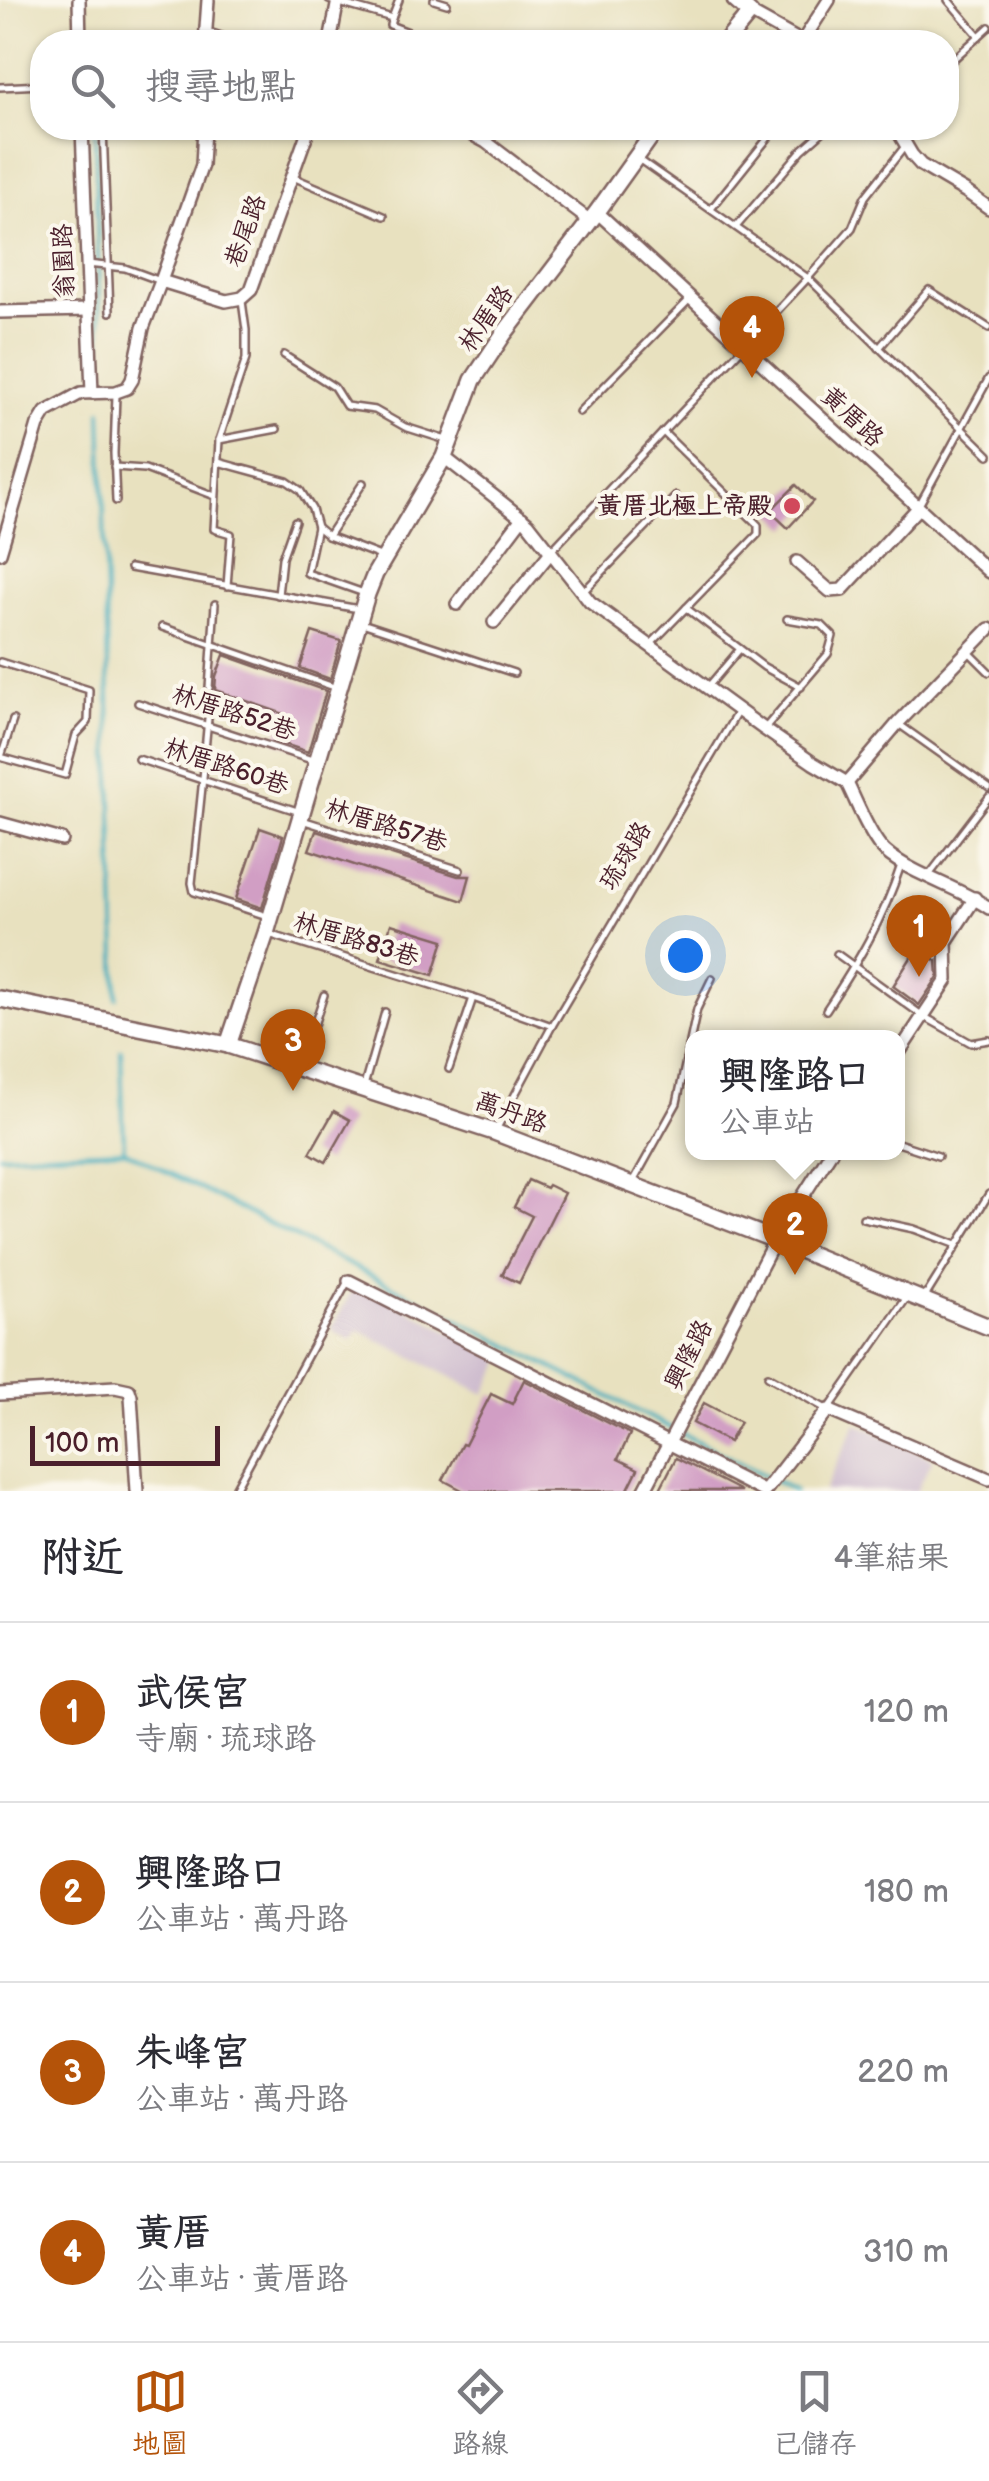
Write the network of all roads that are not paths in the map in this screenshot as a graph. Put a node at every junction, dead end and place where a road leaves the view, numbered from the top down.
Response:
1 (79, 0) edge
2 (208, 0) edge
3 (335, 0) edge
4 (399, 0) edge
5 (434, 0) edge
6 (735, 0) edge
7 (829, 0) edge
8 (948, 0) edge
9 (447, 4) dead end
10 (750, 13) junction
11 (392, 18) junction
12 (989, 28) edge
13 (80, 30) edge
14 (206, 30) edge
15 (331, 30) edge
16 (403, 30) edge
17 (736, 30) edge
18 (780, 30) edge
19 (810, 30) edge
20 (978, 36) junction
21 (959, 54) edge
22 (30, 85) edge
23 (0, 86) edge
24 (82, 140) edge
25 (104, 140) edge
26 (203, 140) edge
27 (306, 140) edge
28 (482, 140) edge
29 (648, 140) edge
30 (766, 140) edge
31 (813, 140) edge
32 (904, 140) edge
33 (906, 144) junction
34 (635, 156) junction
35 (292, 177) junction
36 (982, 197) edge
37 (989, 208) edge
38 (711, 209) junction
39 (384, 216) dead end
40 (593, 217) junction
41 (736, 227) junction
42 (86, 264) junction
43 (109, 264) junction
44 (808, 278) junction
45 (161, 281) junction
46 (242, 298) junction
47 (690, 299) junction
48 (88, 310) junction
49 (0, 312) edge
50 (110, 312) dead end
51 (989, 328) edge
52 (743, 347) junction
53 (879, 348) junction
54 (284, 355) dead end
55 (989, 378) edge
56 (116, 392) junction
57 (92, 393) junction
58 (579, 412) dead end
59 (277, 429) dead end
60 (962, 429) junction
61 (663, 432) junction
62 (219, 440) junction
63 (449, 440) junction
64 (989, 455) edge
65 (444, 457) junction
66 (218, 462) junction
67 (114, 468) junction
68 (363, 482) dead end
69 (215, 496) junction
70 (676, 496) dead end
71 (116, 501) dead end
72 (918, 508) junction
73 (522, 518) junction
74 (295, 521) dead end
75 (317, 527) junction
76 (328, 536) junction
77 (0, 551) edge
78 (551, 552) junction
79 (383, 558) junction
80 (797, 562) dead end
81 (130, 568) dead end
82 (989, 572) edge
83 (227, 586) junction
84 (582, 592) junction
85 (278, 595) junction
86 (215, 604) dead end
87 (457, 604) dead end
88 (686, 608) junction
89 (363, 609) junction
90 (787, 618) dead end
91 (494, 622) dead end
92 (162, 628) dead end
93 (989, 629) edge
94 (212, 645) junction
95 (648, 647) junction
96 (740, 649) junction
97 (969, 652) junction
98 (0, 662) edge
99 (514, 672) dead end
100 (989, 672) edge
101 (800, 686) junction
102 (209, 688) dead end
103 (707, 688) junction
104 (339, 689) junction
105 (210, 697) dead end
106 (138, 703) dead end
107 (738, 710) junction
108 (12, 720) dead end
109 (898, 723) junction
110 (208, 726) junction
111 (764, 729) junction
112 (1, 757) edge
113 (138, 759) dead end
114 (318, 762) junction
115 (202, 780) junction
116 (847, 783) junction
117 (989, 788) edge
118 (989, 797) edge
119 (300, 816) junction
120 (0, 822) edge
121 (62, 840) dead end
122 (902, 862) junction
123 (460, 870) dead end
124 (928, 876) junction
125 (975, 898) junction
126 (989, 908) edge
127 (268, 925) junction
128 (838, 954) dead end
129 (855, 967) junction
130 (712, 978) dead end
131 (324, 995) dead end
132 (473, 998) junction
133 (0, 999) edge
134 (826, 1010) dead end
135 (386, 1012) dead end
136 (923, 1016) junction
137 (552, 1026) junction
138 (693, 1030) edge
139 (989, 1040) edge
140 (905, 1043) edge
141 (228, 1044) junction
142 (300, 1068) junction
143 (449, 1069) dead end
144 (685, 1071) edge
145 (363, 1089) junction
146 (494, 1132) junction
147 (905, 1145) edge
148 (938, 1156) dead end
149 (826, 1160) edge
150 (631, 1185) junction
151 (989, 1194) edge
152 (862, 1218) dead end
153 (775, 1240) junction
154 (957, 1245) junction
155 (348, 1281) joint
156 (916, 1297) junction
157 (989, 1327) edge
158 (768, 1376) dead end
159 (0, 1394) edge
160 (828, 1410) junction
161 (673, 1435) junction
162 (989, 1479) edge
163 (768, 1485) edge
164 (137, 1491) edge
165 (234, 1491) edge
166 (644, 1491) edge

1 - 13 street
2 - 14 street
3 - 11 lane
3 - 15 street
4 - 11 lane
5 - 9 lane
6 - 10 street
7 - 19 street
8 - 20 lane
10 - 17 street
10 - 18 street
11 - 16 lane
12 - 20 lane
20 - 21 lane
22 - 23 lane
24 - 42 street, 翁園路
25 - 43 lane
26 - 45 street
27 - 35 street, 巷尾路
28 - 40 street, 黃厝路
29 - 34 street, 林厝路
30 - 38 lane
31 - 41 lane
32 - 33 street
33 - 36 street
33 - 44 lane
34 - 38 lane
34 - 40 street, 林厝路
35 - 39 lane
35 - 46 street, 巷尾路
36 - 37 street
38 - 41 lane
40 - 47 street, 黃厝路
40 - 63 street, 林厝路
41 - 44 lane
42 - 43 lane
42 - 48 street, 翁園路
43 - 45 lane
43 - 50 lane
44 - 52 lane
44 - 53 lane
45 - 46 street, 巷尾路
45 - 56 street
46 - 62 lane
47 - 52 street, 黃厝路
47 - 58 lane
48 - 49 street
48 - 57 street, 翁園路
51 - 53 lane
52 - 61 lane
52 - 72 street, 黃厝路
53 - 60 lane
54 - 63 lane
55 - 60 lane
56 - 57 street
56 - 67 lane
57 - 77 street
59 - 62 lane
60 - 64 lane
60 - 72 lane
61 - 78 lane
61 - 88 lane
62 - 66 lane
63 - 65 street, 林厝路
65 - 73 street
65 - 79 street, 林厝路
66 - 69 lane
66 - 75 lane
67 - 69 lane
67 - 71 lane
68 - 76 lane
69 - 83 lane
70 - 84 lane
72 - 80 street
72 - 82 street, 黃厝路
73 - 78 street
73 - 87 street
74 - 85 lane
75 - 76 lane
75 - 89 lane
76 - 79 lane
78 - 84 street
78 - 91 street
79 - 89 street, 林厝路
81 - 83 lane
83 - 85 lane
84 - 95 street
85 - 89 lane
86 - 94 lane
88 - 95 lane
88 - 96 lane
89 - 99 lane
89 - 104 street, 林厝路
90 - 101 lane
92 - 94 lane
93 - 97 street
94 - 102 lane
94 - 104 lane
95 - 103 street
96 - 101 lane
96 - 103 lane
97 - 100 lane
97 - 109 street
98 - 112 lane
101 - 111 lane
103 - 107 street
104 - 114 street, 林厝路
105 - 110 lane
106 - 110 lane, 林厝路52巷
107 - 111 street
107 - 137 lane, 琉球路
108 - 112 lane
109 - 116 street
109 - 117 lane
110 - 114 lane, 林厝路52巷
110 - 115 lane
111 - 116 street
113 - 115 lane, 林厝路60巷
114 - 119 street, 林厝路
115 - 119 lane, 林厝路60巷
115 - 127 lane, 林厝路83巷
116 - 122 street
118 - 124 lane
119 - 123 lane, 林厝路57巷
119 - 127 street, 林厝路
120 - 121 street
122 - 124 street
122 - 129 lane
124 - 125 street
125 - 126 street
125 - 136 street
127 - 132 lane, 林厝路83巷
127 - 141 street, 林厝路
128 - 129 lane
129 - 134 lane
129 - 136 lane
130 - 138 lane
131 - 142 lane
132 - 137 lane
132 - 143 lane
133 - 141 street, 萬丹路
135 - 145 lane
136 - 139 lane
136 - 140 street
137 - 146 lane, 琉球路
141 - 142 street, 萬丹路
142 - 145 street, 萬丹路
144 - 150 lane
145 - 146 street, 萬丹路
146 - 150 street, 萬丹路
147 - 148 lane
149 - 153 street
150 - 153 street, 萬丹路
151 - 154 lane
152 - 154 lane
153 - 156 street, 萬丹路
153 - 161 street, 興隆路
154 - 156 lane
155 - 161 street
155 - 165 lane
156 - 157 street, 萬丹路
156 - 160 lane
158 - 160 lane
159 - 164 street
160 - 162 street
160 - 163 street
161 - 163 street
161 - 166 street, 興隆路

